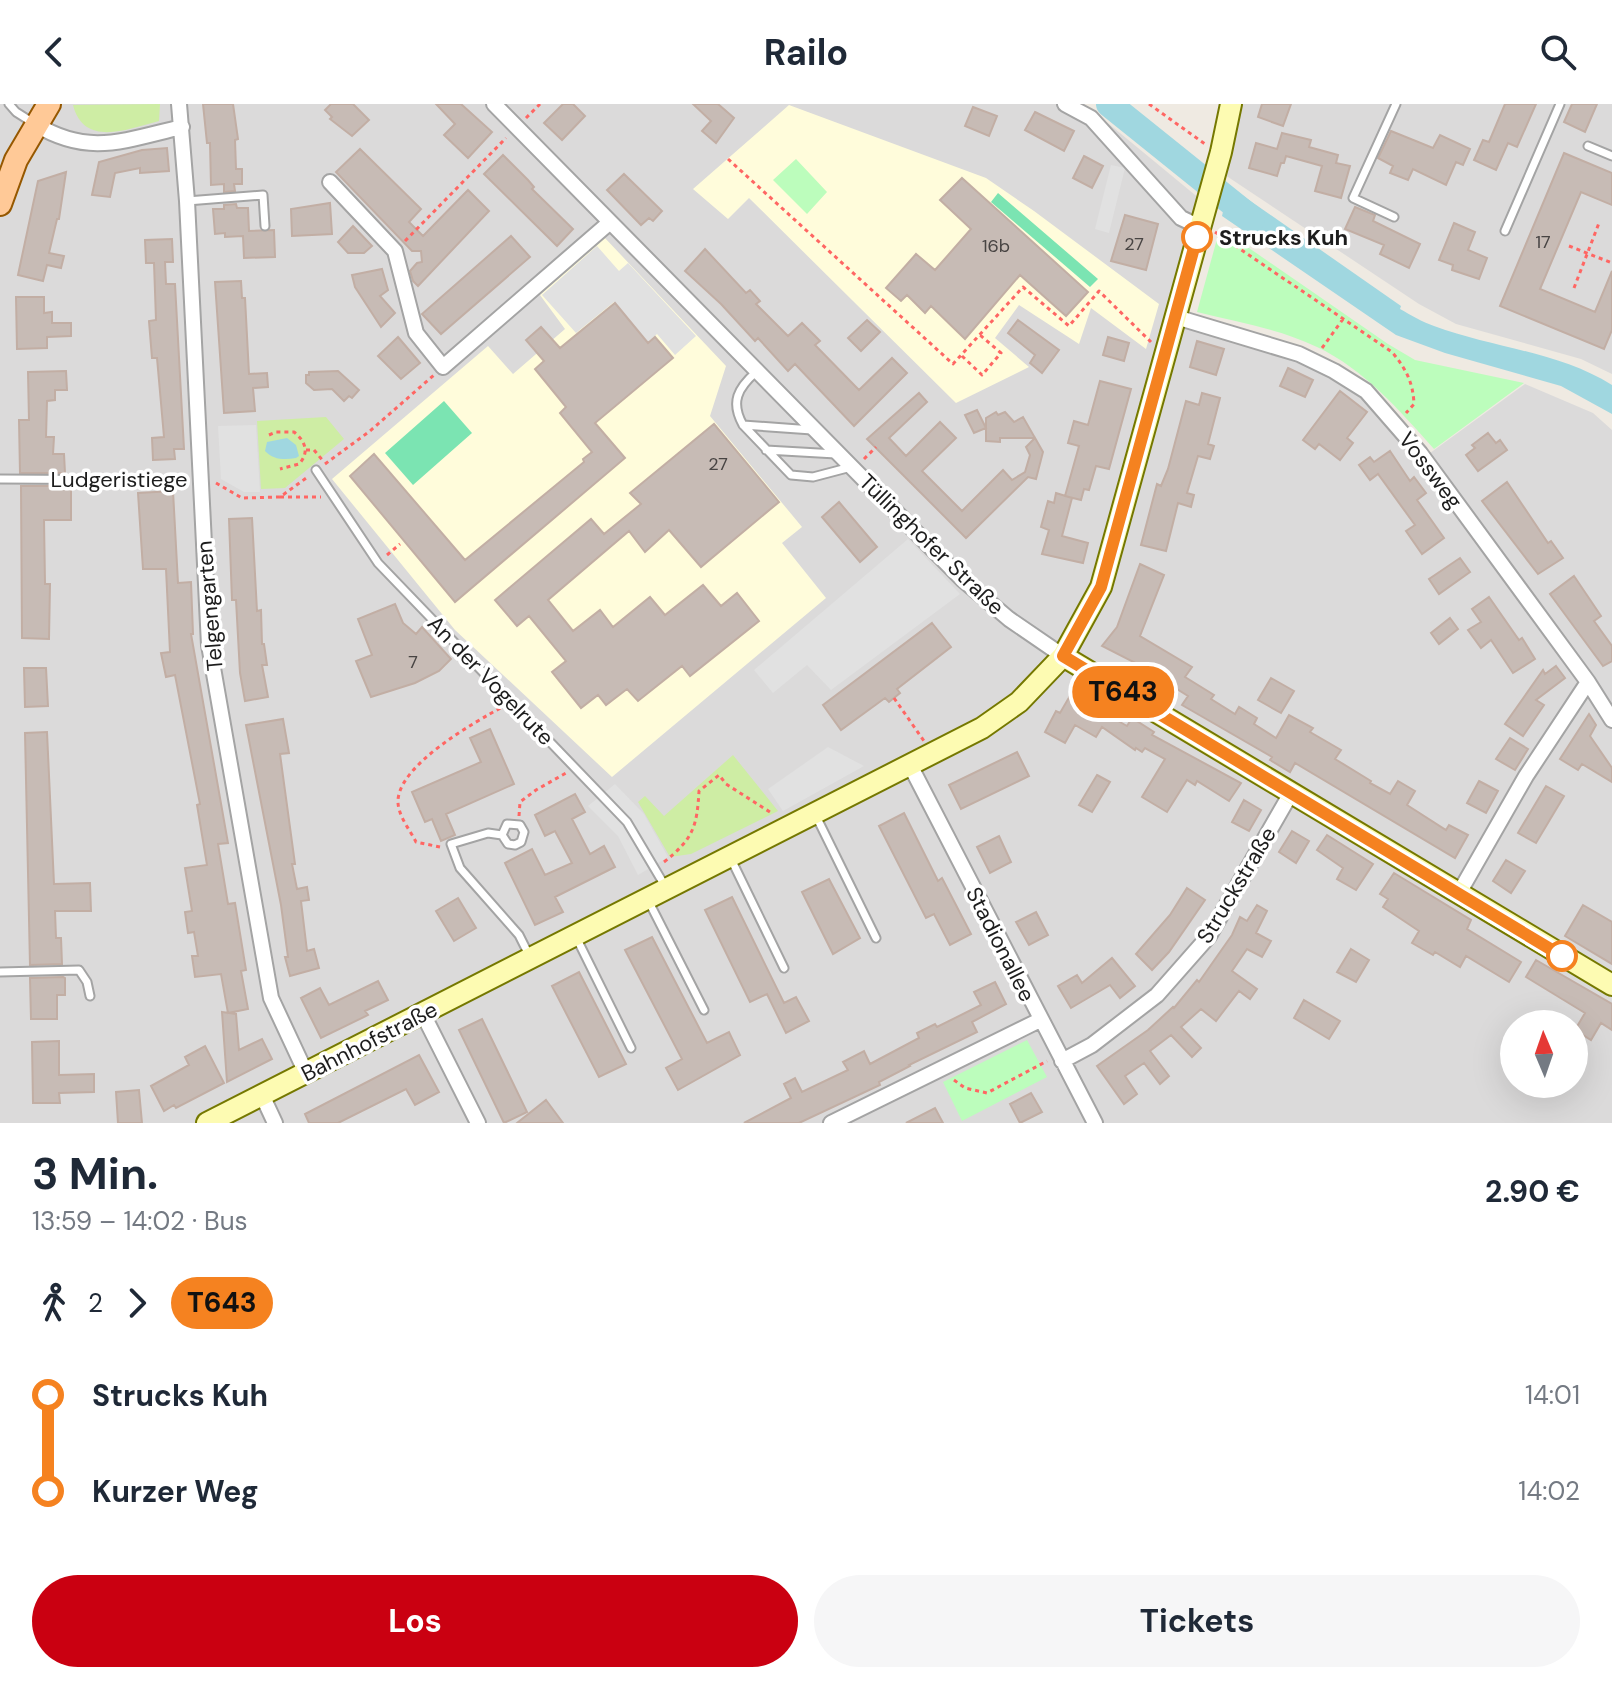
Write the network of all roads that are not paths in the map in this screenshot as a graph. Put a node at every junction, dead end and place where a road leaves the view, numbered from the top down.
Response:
1 (9, 104) edge
2 (49, 104) edge
3 (179, 104) edge
4 (494, 104) edge
5 (1065, 104) edge
6 (1231, 104) edge
7 (1396, 104) edge
8 (1560, 104) edge
9 (35, 124) junction
10 (182, 127) junction
11 (1588, 146) dead end
12 (1612, 156) edge
13 (330, 182) dead end
14 (187, 201) junction
15 (0, 204) edge
16 (1394, 217) dead end
17 (1202, 220) junction
18 (609, 223) junction
19 (265, 226) dead end
20 (1505, 231) dead end
21 (1176, 317) junction
22 (756, 372) junction
23 (743, 425) junction
24 (815, 430) junction
25 (766, 450) junction
26 (841, 454) junction
27 (854, 467) junction
28 (316, 470) road end
29 (0, 479) edge
30 (169, 480) dead end
31 (1063, 656) junction
32 (1588, 682) junction
33 (1612, 720) edge
34 (910, 765) junction
35 (1291, 793) junction
36 (814, 813) junction
37 (502, 835) junction
38 (730, 857) junction
39 (667, 890) junction
40 (1459, 893) junction
41 (647, 899) junction
42 (575, 935) junction
43 (876, 938) dead end
44 (530, 957) junction
45 (784, 968) dead end
46 (0, 972) edge
47 (1612, 985) edge
48 (90, 996) dead end
49 (704, 1010) dead end
50 (423, 1014) junction
51 (1040, 1020) junction
52 (631, 1048) dead end
53 (1060, 1058) junction
54 (306, 1073) junction
55 (262, 1095) junction
56 (207, 1123) edge
57 (275, 1123) edge
58 (478, 1123) edge
59 (831, 1123) edge
60 (1095, 1123) edge

1 - 9 lane
2 - 9 main road
3 - 10 street, Telgengarten
4 - 18 street, Tüllinghofer Straße
5 - 17 street
6 - 17 main road
7 - 16 lane
8 - 20 lane
9 - 10 street
9 - 15 main road
10 - 14 street, Telgengarten
11 - 12 lane
13 - 18 street
14 - 19 lane
14 - 54 street, Telgengarten
17 - 21 main road
18 - 22 street, Tüllinghofer Straße
21 - 31 main road
21 - 32 street, Vossweg
22 - 23 lane
22 - 24 street, Tüllinghofer Straße
23 - 24 lane
23 - 25 lane
24 - 26 street, Tüllinghofer Straße
25 - 26 lane
25 - 27 lane
26 - 27 street, Tüllinghofer Straße
27 - 31 street, Tüllinghofer Straße
28 - 39 lane, An der Vogelrute
29 - 30 lane, Ludgeristiege
31 - 34 main road
31 - 35 main road, Tüllinghofer Straße
32 - 33 street, Vossweg
32 - 40 street
34 - 36 main road
34 - 51 street, Stadionallee
35 - 40 main road, Tüllinghofer Straße
35 - 53 street, Struckstraße
36 - 38 main road, Bahnhofstraße
36 - 43 lane
37 - 37 lane
37 - 44 lane
38 - 39 main road, Bahnhofstraße
38 - 45 lane
39 - 41 main road, Bahnhofstraße
40 - 47 main road, Tüllinghofer Straße
41 - 42 main road, Bahnhofstraße
41 - 49 lane
42 - 44 main road, Bahnhofstraße
42 - 52 lane
44 - 50 main road, Bahnhofstraße
46 - 48 lane
50 - 54 main road, Bahnhofstraße
50 - 58 street
51 - 53 street, Stadionallee
51 - 59 street
53 - 60 street, Stadionallee
54 - 55 main road, Bahnhofstraße
55 - 56 main road, Bahnhofstraße
55 - 57 street

